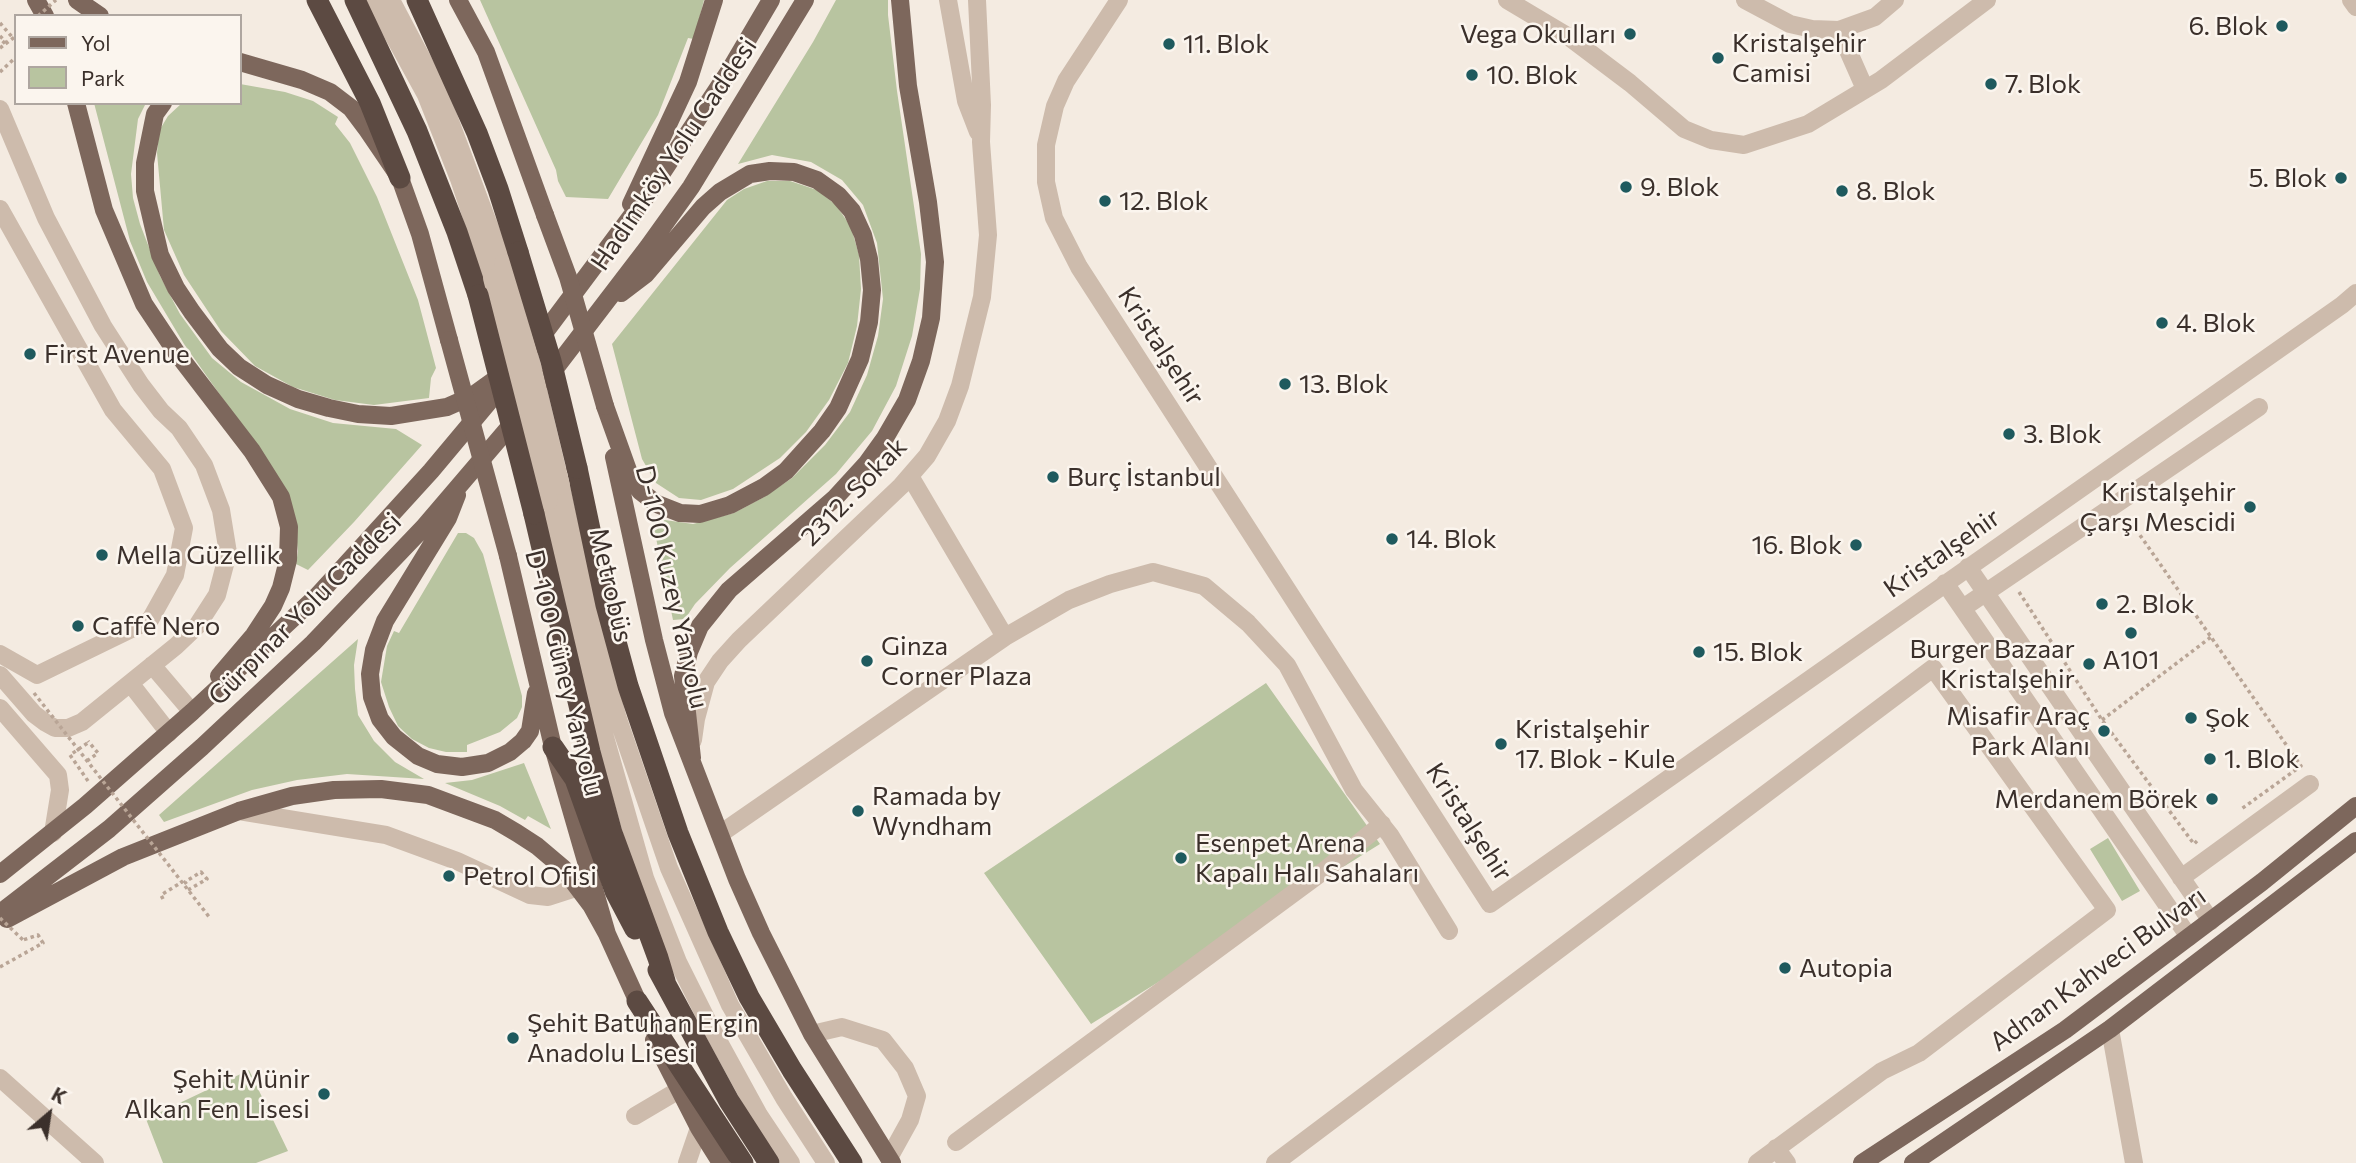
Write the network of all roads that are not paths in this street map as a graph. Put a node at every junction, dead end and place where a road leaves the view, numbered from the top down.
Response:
1 (77, 0) edge
2 (317, 0) edge
3 (355, 0) edge
4 (374, 0) edge
5 (391, 0) edge
6 (417, 0) edge
7 (458, 0) edge
8 (463, 0) edge
9 (714, 0) edge
10 (771, 0) edge
11 (805, 0) edge
12 (900, 0) edge
13 (948, 0) edge
14 (977, 0) edge
15 (1119, 0) edge
16 (1507, 0) edge
17 (1745, 0) edge
18 (1895, 0) edge
19 (1987, 0) edge
20 (2351, 0) edge
21 (2356, 7) edge
22 (97, 14) edge
23 (1839, 30) junction
24 (485, 52) junction
25 (245, 65) edge
26 (1865, 89) junction
27 (77, 105) edge
28 (162, 105) edge
29 (0, 109) edge
30 (981, 142) junction
31 (400, 178) junction
32 (0, 209) edge
33 (616, 240) junction
34 (510, 257) junction
35 (2356, 293) edge
36 (607, 301) junction
37 (527, 356) junction
38 (605, 406) junction
39 (2259, 407) dead end
40 (910, 476) junction
41 (462, 483) junction
42 (541, 507) junction
43 (1968, 567) junction
44 (1945, 583) junction
45 (1985, 593) junction
46 (1963, 608) junction
47 (1005, 637) junction
48 (0, 654) edge
49 (152, 665) junction
50 (534, 665) junction
51 (0, 675) edge
52 (130, 683) junction
53 (2052, 690) junction
54 (2030, 706) junction
55 (0, 708) edge
56 (192, 712) junction
57 (169, 733) junction
58 (553, 747) junction
59 (692, 758) junction
60 (2112, 777) junction
61 (2310, 784) dead end
62 (2090, 794) junction
63 (2356, 806) edge
64 (239, 811) junction
65 (1382, 824) junction
66 (53, 833) junction
67 (720, 834) junction
68 (2356, 841) edge
69 (0, 874) edge
70 (2179, 874) junction
71 (2154, 886) junction
72 (579, 887) junction
73 (0, 918) edge
74 (2211, 921) junction
75 (1449, 931) dead end
76 (607, 934) junction
77 (2189, 937) junction
78 (665, 981) junction
79 (637, 1000) junction
80 (2094, 1008) junction
81 (2109, 1029) junction
82 (812, 1034) junction
83 (0, 1077) edge
84 (679, 1090) junction
85 (635, 1116) dead end
86 (699, 1128) junction
87 (956, 1142) dead end
88 (1776, 1148) junction
89 (890, 1161) edge
90 (94, 1163) edge
91 (687, 1163) edge
92 (721, 1163) edge
93 (743, 1163) edge
94 (769, 1163) edge
95 (791, 1163) edge
96 (826, 1163) edge
97 (852, 1163) edge
98 (1275, 1163) edge
99 (1757, 1163) edge
100 (1787, 1163) edge
101 (1862, 1163) edge
102 (1913, 1163) edge
103 (2134, 1163) edge

1 - 22 main road
2 - 31 highway
3 - 42 highway, bridge
4 - 42 street, Metrobüs, bridge
5 - 34 street, Metrobüs
6 - 34 highway
7 - 24 main road, D-100 Kuzey Yanyolu
8 - 24 main road
9 - 33 main road
10 - 33 main road, Hadımköy Yolu Caddesi
11 - 36 main road, Hadımköy Yolu Caddesi
12 - 59 main road
13 - 30 street, 2312. Sokak
14 - 30 street, 2312. Sokak
15 - 44 street, Kristalşehir
16 - 26 street
17 - 23 street
18 - 23 street
19 - 26 street
20 - 21 street
23 - 26 street
24 - 38 main road, D-100 Kuzey Yanyolu, bridge
25 - 31 main road, D-100 Güney Yanyolu
27 - 56 main road
28 - 37 main road
29 - 49 street
30 - 40 street, 2312. Sokak
31 - 50 main road, D-100 Güney Yanyolu, bridge
32 - 48 street
33 - 37 main road
34 - 96 street, Metrobüs, bridge
34 - 97 highway, bridge
35 - 43 street, Kristalşehir
36 - 38 main road
36 - 41 main road, Gürpınar Yolu Caddesi
37 - 56 main road, Gürpınar Yolu Caddesi
38 - 59 main road, D-100 Kuzey Yanyolu
39 - 45 street
40 - 47 street
40 - 59 street, 2312. Sokak
41 - 50 main road
41 - 73 main road, Gürpınar Yolu Caddesi
42 - 78 highway
42 - 95 street, Metrobüs
43 - 44 street, Kristalşehir
43 - 45 street
44 - 46 street
45 - 46 street
45 - 53 street
46 - 54 street
47 - 65 street
47 - 67 street
49 - 52 street
49 - 56 street
50 - 58 main road, D-100 Güney Yanyolu
51 - 52 street
52 - 57 street
53 - 54 street
53 - 60 street
54 - 62 street
55 - 66 street
56 - 57 main road, Gürpınar Yolu Caddesi
57 - 66 main road, Gürpınar Yolu Caddesi
58 - 76 main road, D-100 Güney Yanyolu
58 - 78 highway
59 - 67 main road, D-100 Kuzey Yanyolu
60 - 62 street
60 - 70 street
61 - 70 street
62 - 71 street
63 - 74 main road, Adnan Kahveci Bulvarı
64 - 72 street
64 - 72 main road
64 - 73 main road
65 - 75 street
65 - 87 street
66 - 69 main road, Gürpınar Yolu Caddesi
67 - 82 main road, D-100 Kuzey Yanyolu
68 - 81 main road, Adnan Kahveci Bulvarı
70 - 71 street
70 - 74 street
71 - 77 street
72 - 76 main road
74 - 77 main road, Adnan Kahveci Bulvarı
76 - 79 main road, D-100 Güney Yanyolu
77 - 80 main road, Adnan Kahveci Bulvarı
78 - 94 highway
79 - 84 main road, D-100 Güney Yanyolu
79 - 93 highway
80 - 81 main road
80 - 101 main road, Adnan Kahveci Bulvarı
81 - 102 main road, Adnan Kahveci Bulvarı
81 - 103 street
82 - 89 main road, D-100 Kuzey Yanyolu
82 - 89 street
83 - 90 street
84 - 85 street
84 - 86 main road, D-100 Güney Yanyolu
86 - 91 street
86 - 92 main road, D-100 Güney Yanyolu
88 - 98 street
88 - 99 street
88 - 100 street

